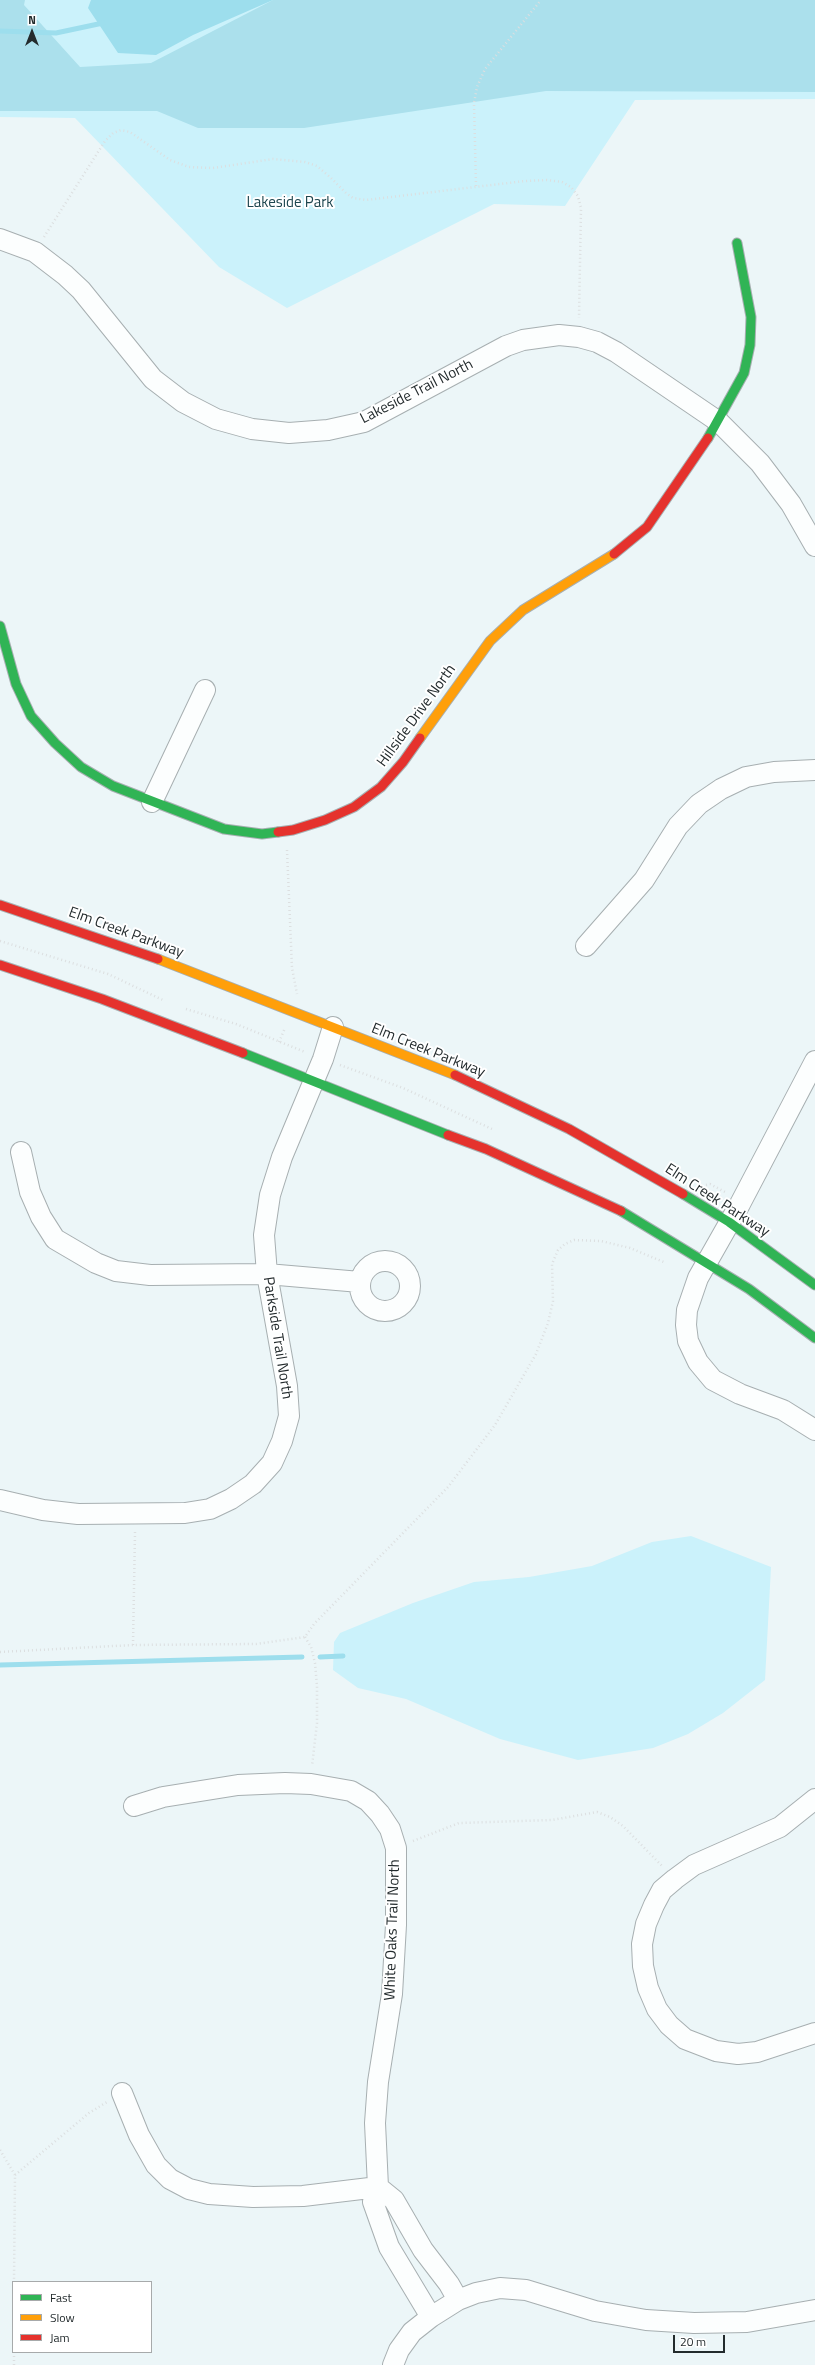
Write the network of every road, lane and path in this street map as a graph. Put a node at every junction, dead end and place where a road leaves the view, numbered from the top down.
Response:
1 (540, 0) edge
2 (476, 186) junction
3 (0, 239) edge
4 (737, 242) dead end
5 (35, 252) junction
6 (579, 337) junction
7 (719, 422) junction
8 (815, 546) edge
9 (0, 626) edge
10 (205, 690) dead end
11 (815, 770) edge
12 (152, 802) junction
13 (286, 831) junction
14 (0, 905) edge
15 (586, 946) dead end
16 (0, 965) edge
17 (292, 1011) junction
18 (333, 1027) junction
19 (279, 1042) dead end
20 (815, 1061) edge
21 (314, 1081) junction
22 (21, 1152) dead end
23 (729, 1222) junction
24 (707, 1263) junction
25 (670, 1265) dead end
26 (267, 1274) junction
27 (360, 1282) dead end
28 (815, 1285) edge
29 (815, 1338) edge
30 (815, 1430) edge
31 (0, 1500) edge
32 (136, 1514) junction
33 (305, 1637) junction
34 (133, 1645) junction
35 (0, 1652) edge
36 (311, 1784) junction
37 (815, 1799) edge
38 (134, 1806) dead end
39 (396, 1848) junction
40 (675, 1879) junction
41 (815, 2033) edge
42 (122, 2093) joint
43 (0, 2150) edge
44 (15, 2175) junction
45 (378, 2186) junction
46 (14, 2281) edge
47 (458, 2300) junction
48 (815, 2310) edge
49 (431, 2317) junction
50 (14, 2353) edge
51 (14, 2365) edge
52 (394, 2365) edge

1 - 2 path
2 - 5 path
2 - 6 path
3 - 5 street, Lakeside Trail North
4 - 7 street, Hillside Drive North
5 - 6 street, Lakeside Trail North
6 - 7 street, Lakeside Trail North
7 - 8 street, Lakeside Trail North
7 - 13 street, Hillside Drive North
9 - 12 street, Hillside Drive North
10 - 12 street
11 - 15 street
12 - 13 street, Hillside Drive North
13 - 17 path
14 - 17 street, Elm Creek Parkway
16 - 21 street
17 - 18 street, Elm Creek Parkway
17 - 19 path
18 - 21 street, Parkside Trail North
18 - 23 street, Elm Creek Parkway
20 - 23 street
21 - 24 street
21 - 26 street, Parkside Trail North
22 - 26 street
23 - 24 street
23 - 28 street, Elm Creek Parkway
24 - 29 street
24 - 30 street
25 - 33 path
26 - 27 street
26 - 32 street, Parkside Trail North
31 - 32 street, Parkside Trail North
32 - 34 path
33 - 34 path
33 - 36 path
34 - 35 path
36 - 38 street, White Oaks Trail North
36 - 39 street, White Oaks Trail North
37 - 40 street
39 - 40 path
39 - 45 street, White Oaks Trail North
40 - 41 street
42 - 44 path
42 - 45 street
43 - 44 path
44 - 46 path
45 - 47 street
45 - 49 street, White Oaks Trail North
47 - 48 street
47 - 49 street
49 - 52 street
50 - 51 path

